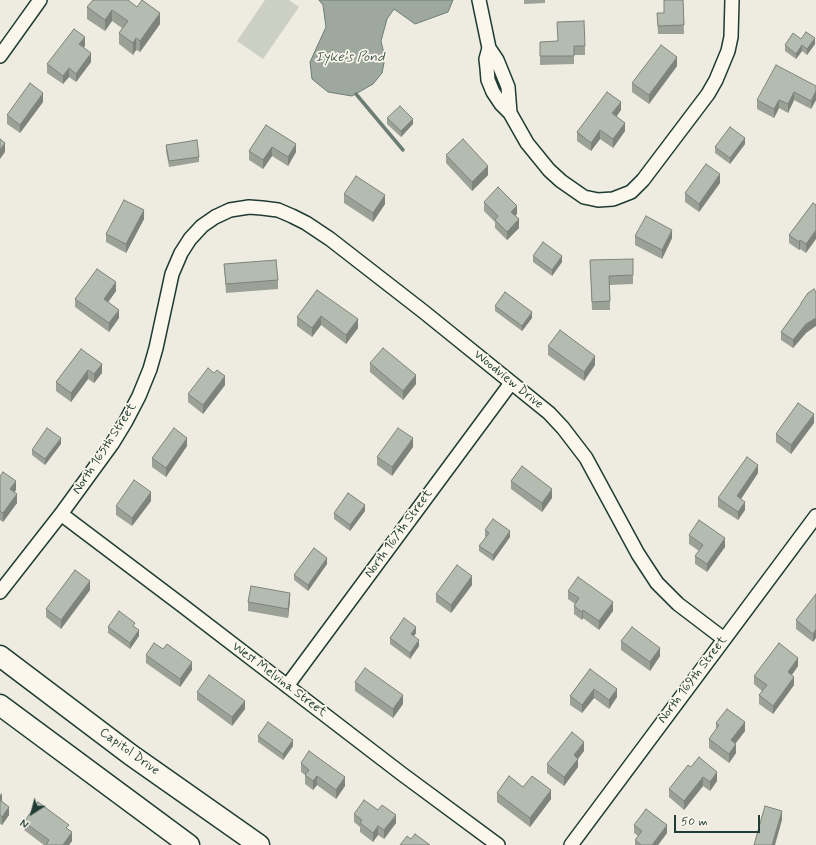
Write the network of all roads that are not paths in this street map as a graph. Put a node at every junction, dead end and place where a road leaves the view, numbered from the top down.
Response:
1 (40, 0) edge
2 (479, 0) edge
3 (732, 0) edge
4 (0, 56) edge
5 (224, 212) joint
6 (511, 383) junction
7 (61, 514) junction
8 (816, 516) edge
9 (0, 592) edge
10 (724, 639) junction
11 (0, 656) edge
12 (287, 686) junction
13 (0, 705) edge
14 (189, 845) edge
15 (259, 845) edge
16 (498, 845) edge
17 (571, 845) edge

1 - 4 street
2 - 3 street
5 - 6 street, Woodview Drive
5 - 7 street, North 165th Street
6 - 10 street, Woodview Drive
6 - 12 street, North 167th Street
7 - 9 street, North 165th Street
7 - 12 street, West Melvina Street
8 - 10 street, North 169th Street
10 - 17 street, North 169th Street
11 - 15 main road, Capitol Drive
12 - 16 street, West Melvina Street
13 - 14 main road

